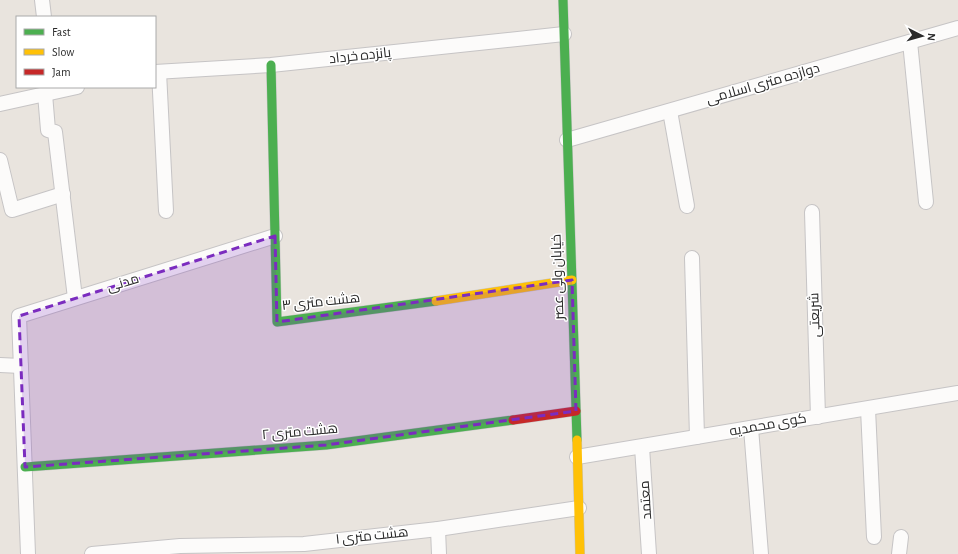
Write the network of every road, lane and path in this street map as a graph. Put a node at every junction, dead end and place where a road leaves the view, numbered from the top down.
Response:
1 (42, 0) edge
2 (563, 0) edge
3 (44, 16) edge
4 (958, 28) edge
5 (564, 34) junction
6 (910, 42) junction
7 (271, 65) junction
8 (157, 72) edge
9 (70, 88) edge
10 (51, 91) edge
11 (0, 104) edge
12 (670, 111) junction
13 (567, 140) junction
14 (0, 160) edge
15 (63, 194) junction
16 (926, 202) dead end
17 (687, 206) dead end
18 (166, 211) dead end
19 (812, 212) dead end
20 (275, 236) junction
21 (692, 258) dead end
22 (572, 280) junction
23 (75, 298) junction
24 (0, 365) edge
25 (21, 366) junction
26 (958, 393) edge
27 (868, 409) junction
28 (576, 411) junction
29 (818, 417) junction
30 (751, 428) junction
31 (697, 437) junction
32 (642, 446) junction
33 (578, 457) junction
34 (25, 467) junction
35 (579, 508) junction
36 (438, 529) junction
37 (901, 536) dead end
38 (874, 537) dead end
39 (304, 549) edge
40 (180, 550) edge
41 (28, 554) edge
42 (92, 554) edge
43 (439, 554) edge
44 (580, 554) edge
45 (649, 554) edge
46 (761, 554) edge
47 (899, 554) edge

1 - 3 street
2 - 5 street, خیابان ولی عصر
4 - 6 street, دوازده متری اسلامی
5 - 7 street, پانزده خرداد
5 - 13 street, خیابان ولی عصر
6 - 12 street, دوازده متری اسلامی
6 - 16 street
7 - 8 street, پانزده خرداد
7 - 20 street, هشت متری ۳
8 - 18 street
9 - 10 street
10 - 11 street
10 - 15 street
12 - 13 street, دوازده متری اسلامی
12 - 17 street
13 - 22 street, خیابان ولی عصر
14 - 15 street
15 - 23 street
19 - 29 street, شریعتی
20 - 22 street, هشت متری ۳
20 - 23 street, مدنی
21 - 31 street
22 - 28 street, خیابان ولی عصر
23 - 25 street, مدنی
24 - 25 street
25 - 34 street, مدنی
26 - 27 street, کوی محمدیه
27 - 29 street, کوی محمدیه
27 - 38 street
28 - 33 street, خیابان ولی عصر
28 - 34 street, هشت متری ۲
29 - 30 street, کوی محمدیه
30 - 31 street, کوی محمدیه
30 - 46 street
31 - 32 street, کوی محمدیه
32 - 33 street, کوی محمدیه
32 - 45 street, معتمد
33 - 35 street, خیابان ولی عصر
34 - 41 street, مدنی
35 - 36 street, هشت متری ۱
35 - 44 street, خیابان ولی عصر
36 - 39 street, هشت متری ۱
36 - 43 street
37 - 47 street
39 - 40 street, هشت متری ۱
40 - 42 street, هشت متری ۱

